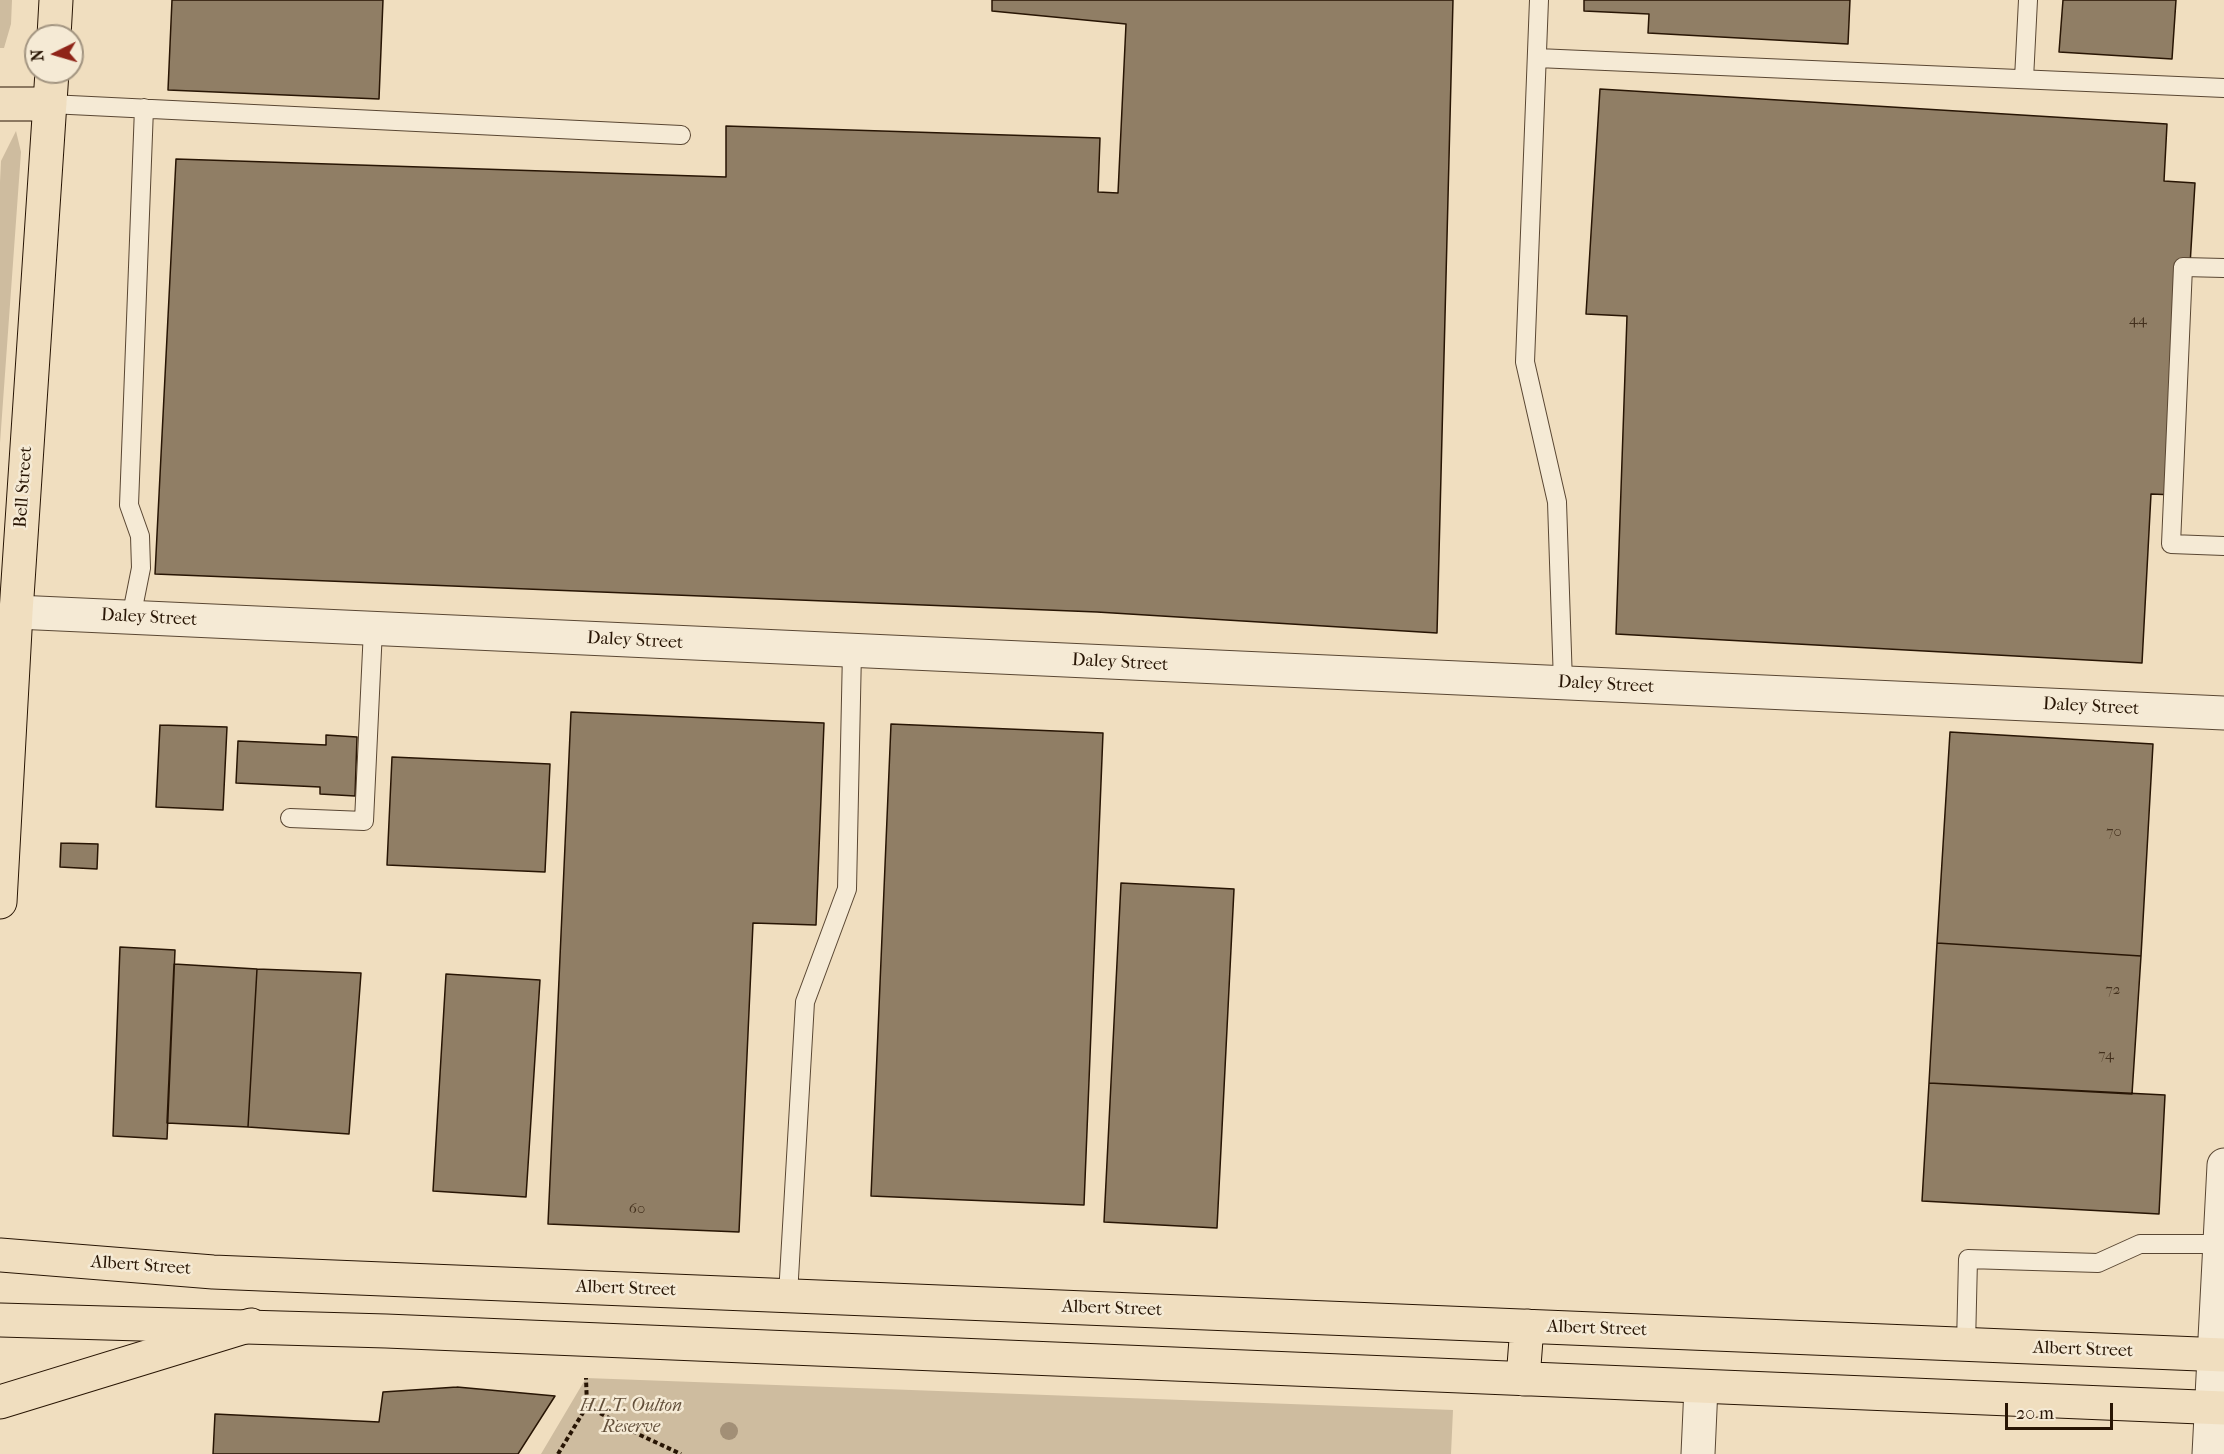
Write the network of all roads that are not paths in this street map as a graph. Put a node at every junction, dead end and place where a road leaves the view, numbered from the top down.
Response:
1 (56, 0) edge
2 (1539, 0) edge
3 (2028, 0) edge
4 (55, 24) edge
5 (1537, 58) junction
6 (2024, 79) junction
7 (51, 88) edge
8 (2224, 88) edge
9 (0, 104) edge
10 (144, 108) junction
11 (681, 135) dead end
12 (2224, 268) edge
13 (2224, 546) edge
14 (16, 612) junction
15 (131, 618) junction
16 (373, 629) junction
17 (852, 651) junction
18 (1563, 683) junction
19 (2224, 713) edge
20 (290, 818) dead end
21 (0, 902) edge
22 (2224, 1165) edge
23 (2220, 1244) junction
24 (0, 1255) edge
25 (390, 1279) junction
26 (630, 1289) junction
27 (788, 1295) junction
28 (0, 1320) edge
29 (251, 1325) junction
30 (1527, 1326) junction
31 (386, 1331) junction
32 (1835, 1339) junction
33 (629, 1341) junction
34 (1966, 1345) junction
35 (784, 1347) junction
36 (2219, 1355) edge
37 (1523, 1379) junction
38 (1701, 1387) junction
39 (1833, 1392) junction
40 (0, 1402) edge
41 (2218, 1408) edge
42 (1698, 1454) edge
43 (2209, 1454) edge

1 - 4 main road
2 - 5 lane
3 - 6 lane
5 - 6 lane
5 - 18 lane
6 - 8 lane
7 - 9 main road
7 - 10 lane
7 - 14 main road, Bell Street
10 - 11 lane
10 - 15 lane
12 - 13 lane
14 - 15 street, Daley Street
14 - 21 main road, Bell Street
15 - 16 street, Daley Street
16 - 17 street, Daley Street
16 - 20 lane
17 - 18 street, Daley Street
17 - 27 lane
18 - 19 street, Daley Street
22 - 23 street
23 - 34 lane
23 - 36 street
24 - 25 main road, Albert Street
25 - 26 main road, Albert Street
25 - 31 main road
26 - 27 main road, Albert Street
26 - 33 main road
27 - 30 main road, Albert Street
27 - 35 main road
28 - 29 main road
29 - 31 main road
29 - 40 main road
30 - 32 main road, Albert Street
30 - 37 main road
31 - 33 main road
32 - 34 main road, Albert Street
32 - 39 main road
33 - 35 main road
34 - 36 main road, Albert Street
35 - 37 main road
36 - 41 street
37 - 38 main road
38 - 39 main road
38 - 42 street
39 - 41 main road
41 - 43 street

